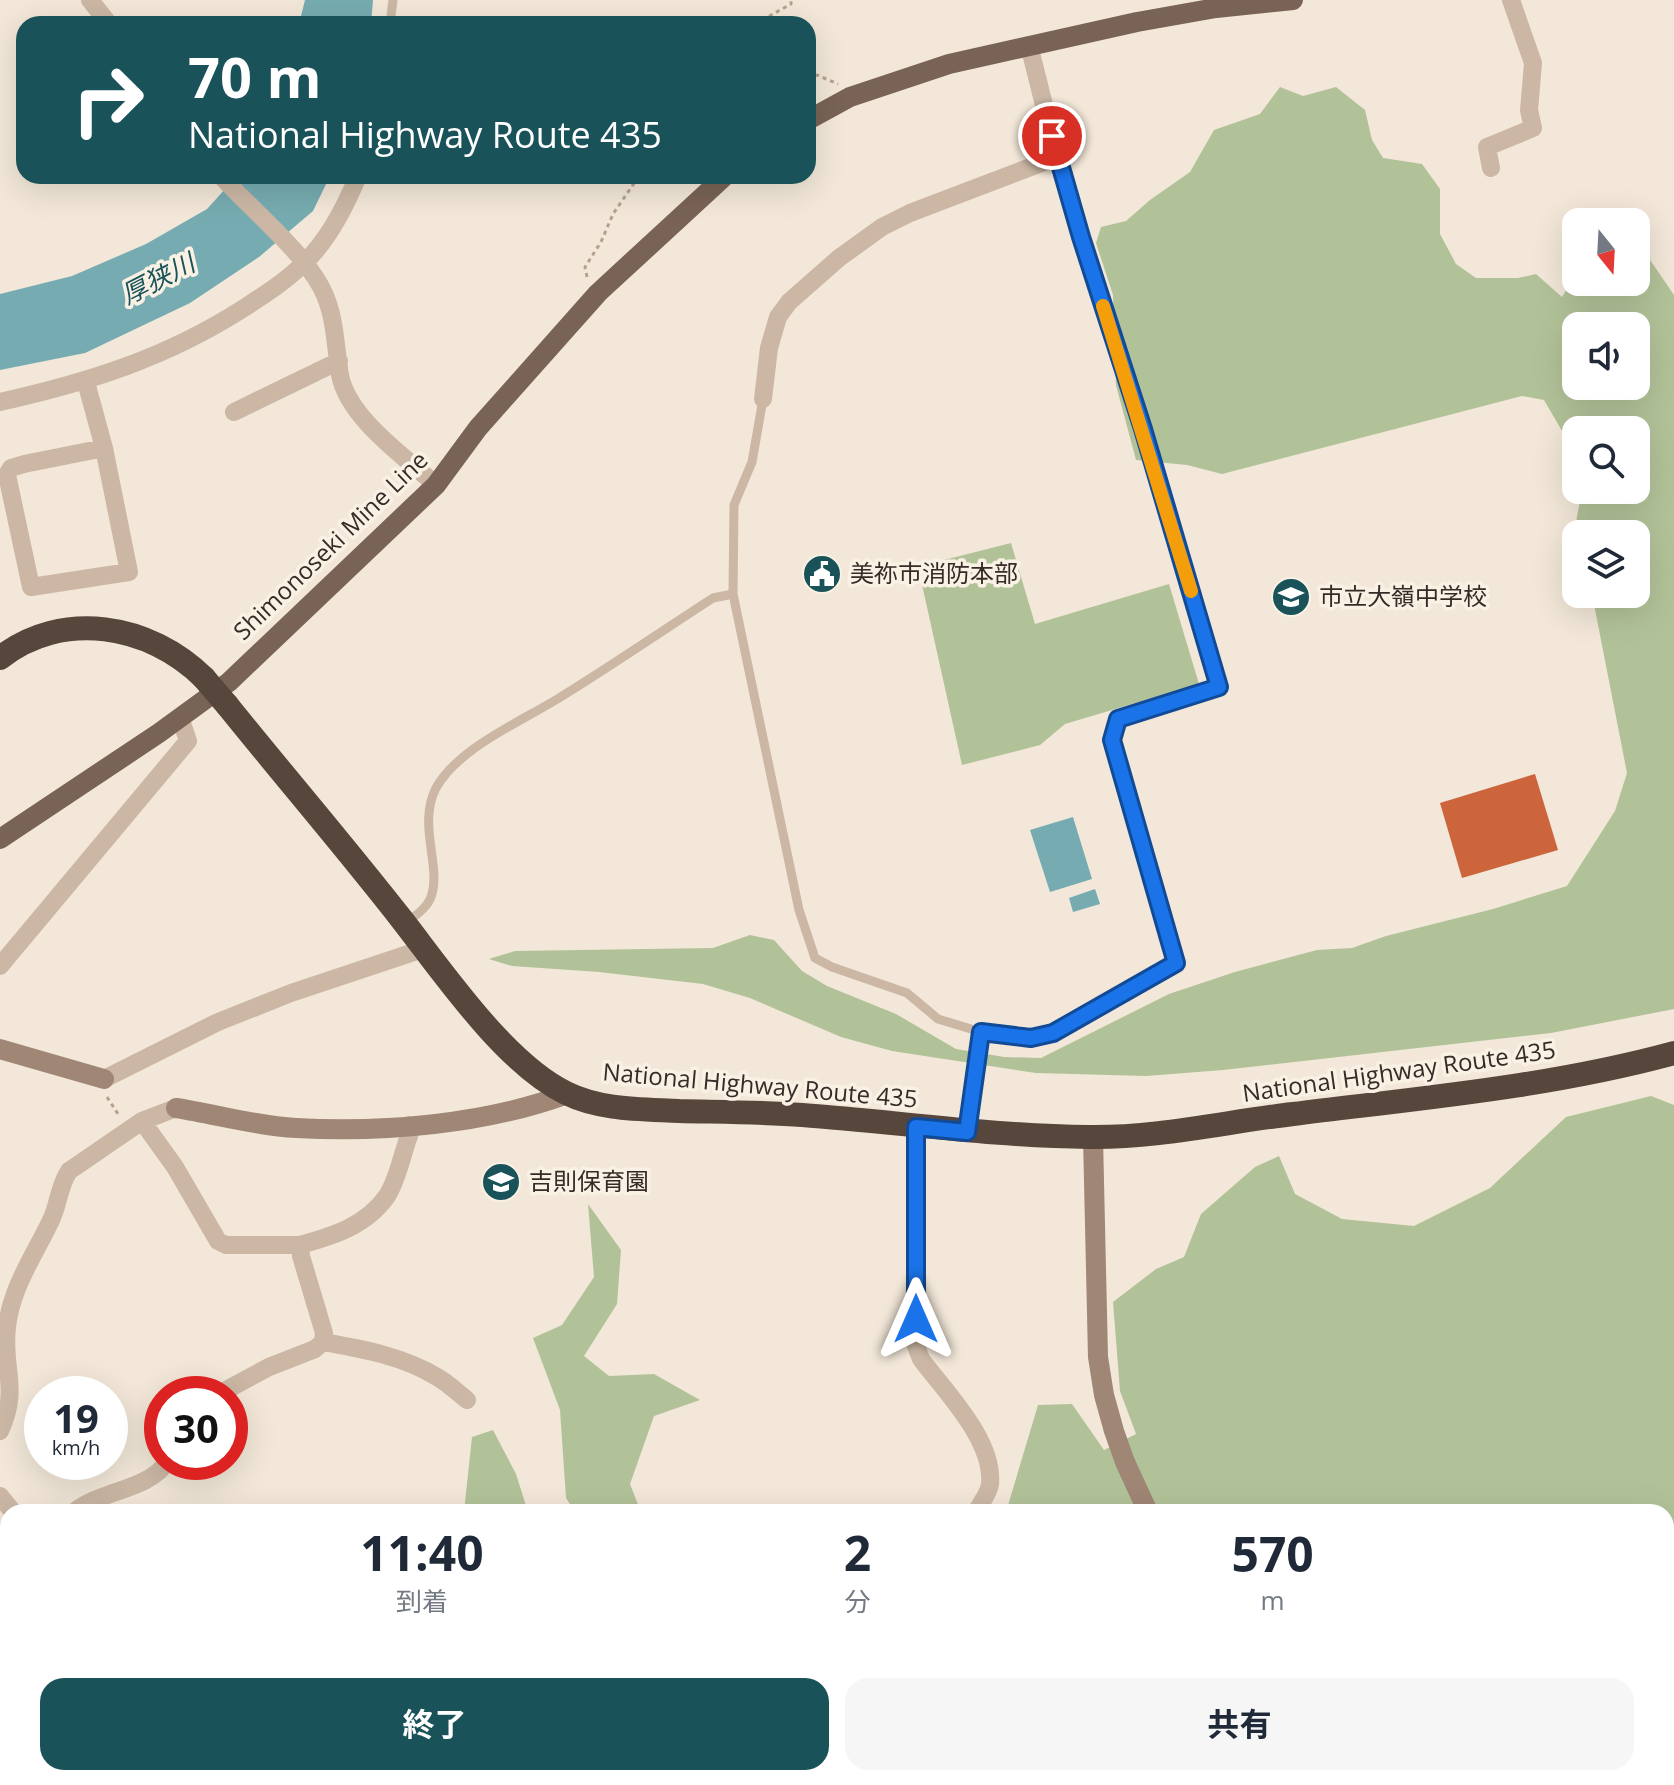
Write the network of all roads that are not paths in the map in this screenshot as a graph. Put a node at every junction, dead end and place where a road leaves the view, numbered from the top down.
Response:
1 (90, 0) edge
2 (1293, 0) edge
3 (1511, 0) edge
4 (103, 16) edge
5 (1029, 45) junction
6 (816, 116) edge
7 (1057, 157) junction
8 (1491, 168) dead end
9 (229, 184) edge
10 (355, 184) edge
11 (716, 184) edge
12 (300, 258) junction
13 (339, 361) junction
14 (86, 382) junction
15 (763, 399) joint
16 (0, 402) edge
17 (234, 412) dead end
18 (104, 448) junction
19 (436, 485) junction
20 (733, 594) junction
21 (0, 658) edge
22 (180, 717) junction
23 (0, 839) edge
24 (405, 924) junction
25 (423, 949) junction
26 (0, 966) edge
27 (981, 1032) junction
28 (0, 1049) edge
29 (1674, 1053) edge
30 (104, 1079) joint
31 (567, 1094) junction
32 (176, 1108) joint
33 (409, 1125) junction
34 (135, 1126) junction
35 (916, 1127) junction
36 (967, 1132) junction
37 (1093, 1137) junction
38 (300, 1245) junction
39 (323, 1342) junction
40 (248, 1378) edge
41 (467, 1400) dead end
42 (0, 1431) edge
43 (146, 1480) edge
44 (86, 1504) edge
45 (980, 1504) edge
46 (1145, 1504) edge

1 - 4 street
2 - 5 main road
3 - 8 street
5 - 6 main road
5 - 7 street
7 - 15 street
7 - 27 lane
9 - 12 street
10 - 12 street
11 - 19 main road, Shimonoseki Mine Line
12 - 13 street
12 - 14 street
13 - 17 street
13 - 19 street
14 - 16 street
14 - 18 street
15 - 20 lane
18 - 18 street
19 - 22 main road, Shimonoseki Mine Line
20 - 24 lane
20 - 27 lane
21 - 24 highway, National Highway Route 435, bridge
22 - 23 main road, Shimonoseki Mine Line
22 - 26 street
24 - 25 highway, National Highway Route 435
25 - 30 street
25 - 31 highway, National Highway Route 435
27 - 36 lane
28 - 30 street
29 - 37 highway, National Highway Route 435
31 - 33 street
31 - 35 highway, National Highway Route 435
32 - 33 street
32 - 34 street
33 - 38 street
34 - 38 street
34 - 42 street
35 - 36 highway, National Highway Route 435
35 - 45 street
36 - 37 highway, National Highway Route 435
37 - 46 street
38 - 39 street
39 - 40 street
39 - 41 street
43 - 44 street

